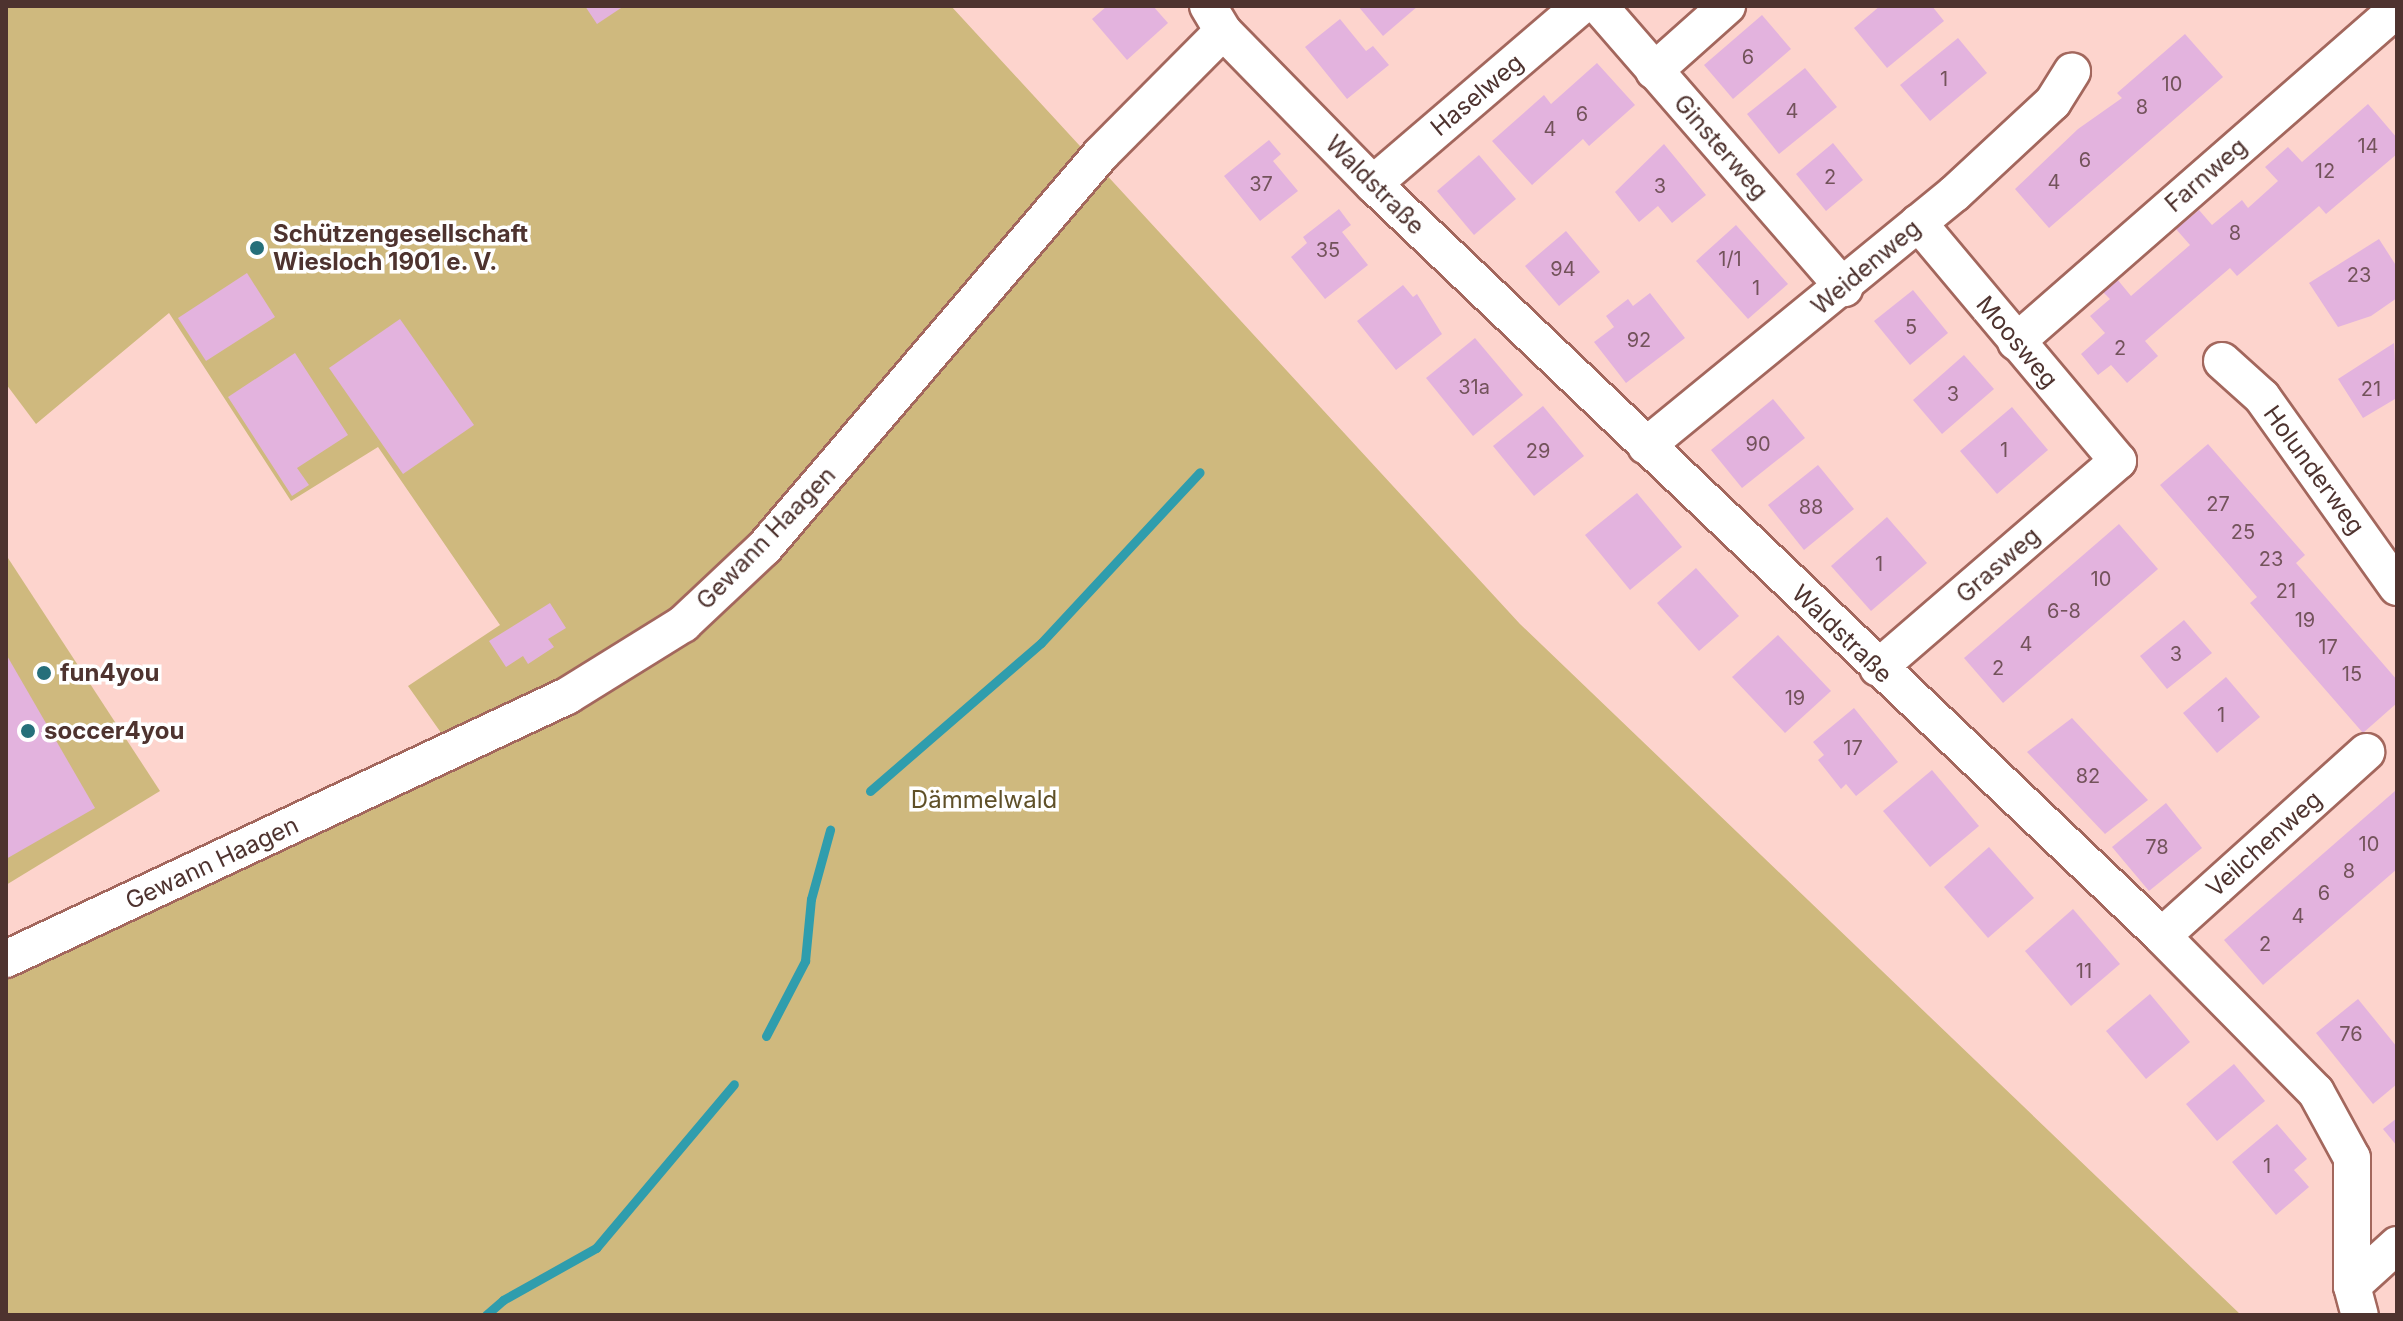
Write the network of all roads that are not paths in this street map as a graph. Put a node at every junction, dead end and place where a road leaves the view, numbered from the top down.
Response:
1 (1581, 6) edge
2 (1599, 6) edge
3 (1727, 6) edge
4 (2397, 9) edge
5 (1216, 19) edge
6 (1654, 71) junction
7 (2072, 72) dead end
8 (1373, 184) junction
9 (1918, 223) junction
10 (1844, 288) junction
11 (2016, 342) junction
12 (2222, 361) dead end
13 (1646, 446) junction
14 (2118, 461) joint
15 (2397, 587) edge
16 (1878, 668) junction
17 (2366, 752) dead end
18 (2162, 936) junction
19 (6, 959) edge
20 (2397, 1245) edge
21 (2356, 1300) edge

1 - 8 street, Haselweg
2 - 6 street, Ginsterweg
3 - 6 street
4 - 11 street, Farnweg
5 - 8 street, Waldstraße
5 - 19 street, Gewann Haagen
6 - 10 street, Ginsterweg
7 - 9 street, Weidenweg
8 - 13 street, Waldstraße
9 - 10 street, Weidenweg
9 - 11 street, Moosweg
10 - 13 street, Weidenweg
11 - 14 street, Moosweg
12 - 15 street, Holunderweg
13 - 16 street, Waldstraße
14 - 16 street, Grasweg
16 - 18 street, Waldstraße
17 - 18 street, Veilchenweg
18 - 21 street, Waldstraße
20 - 21 street

